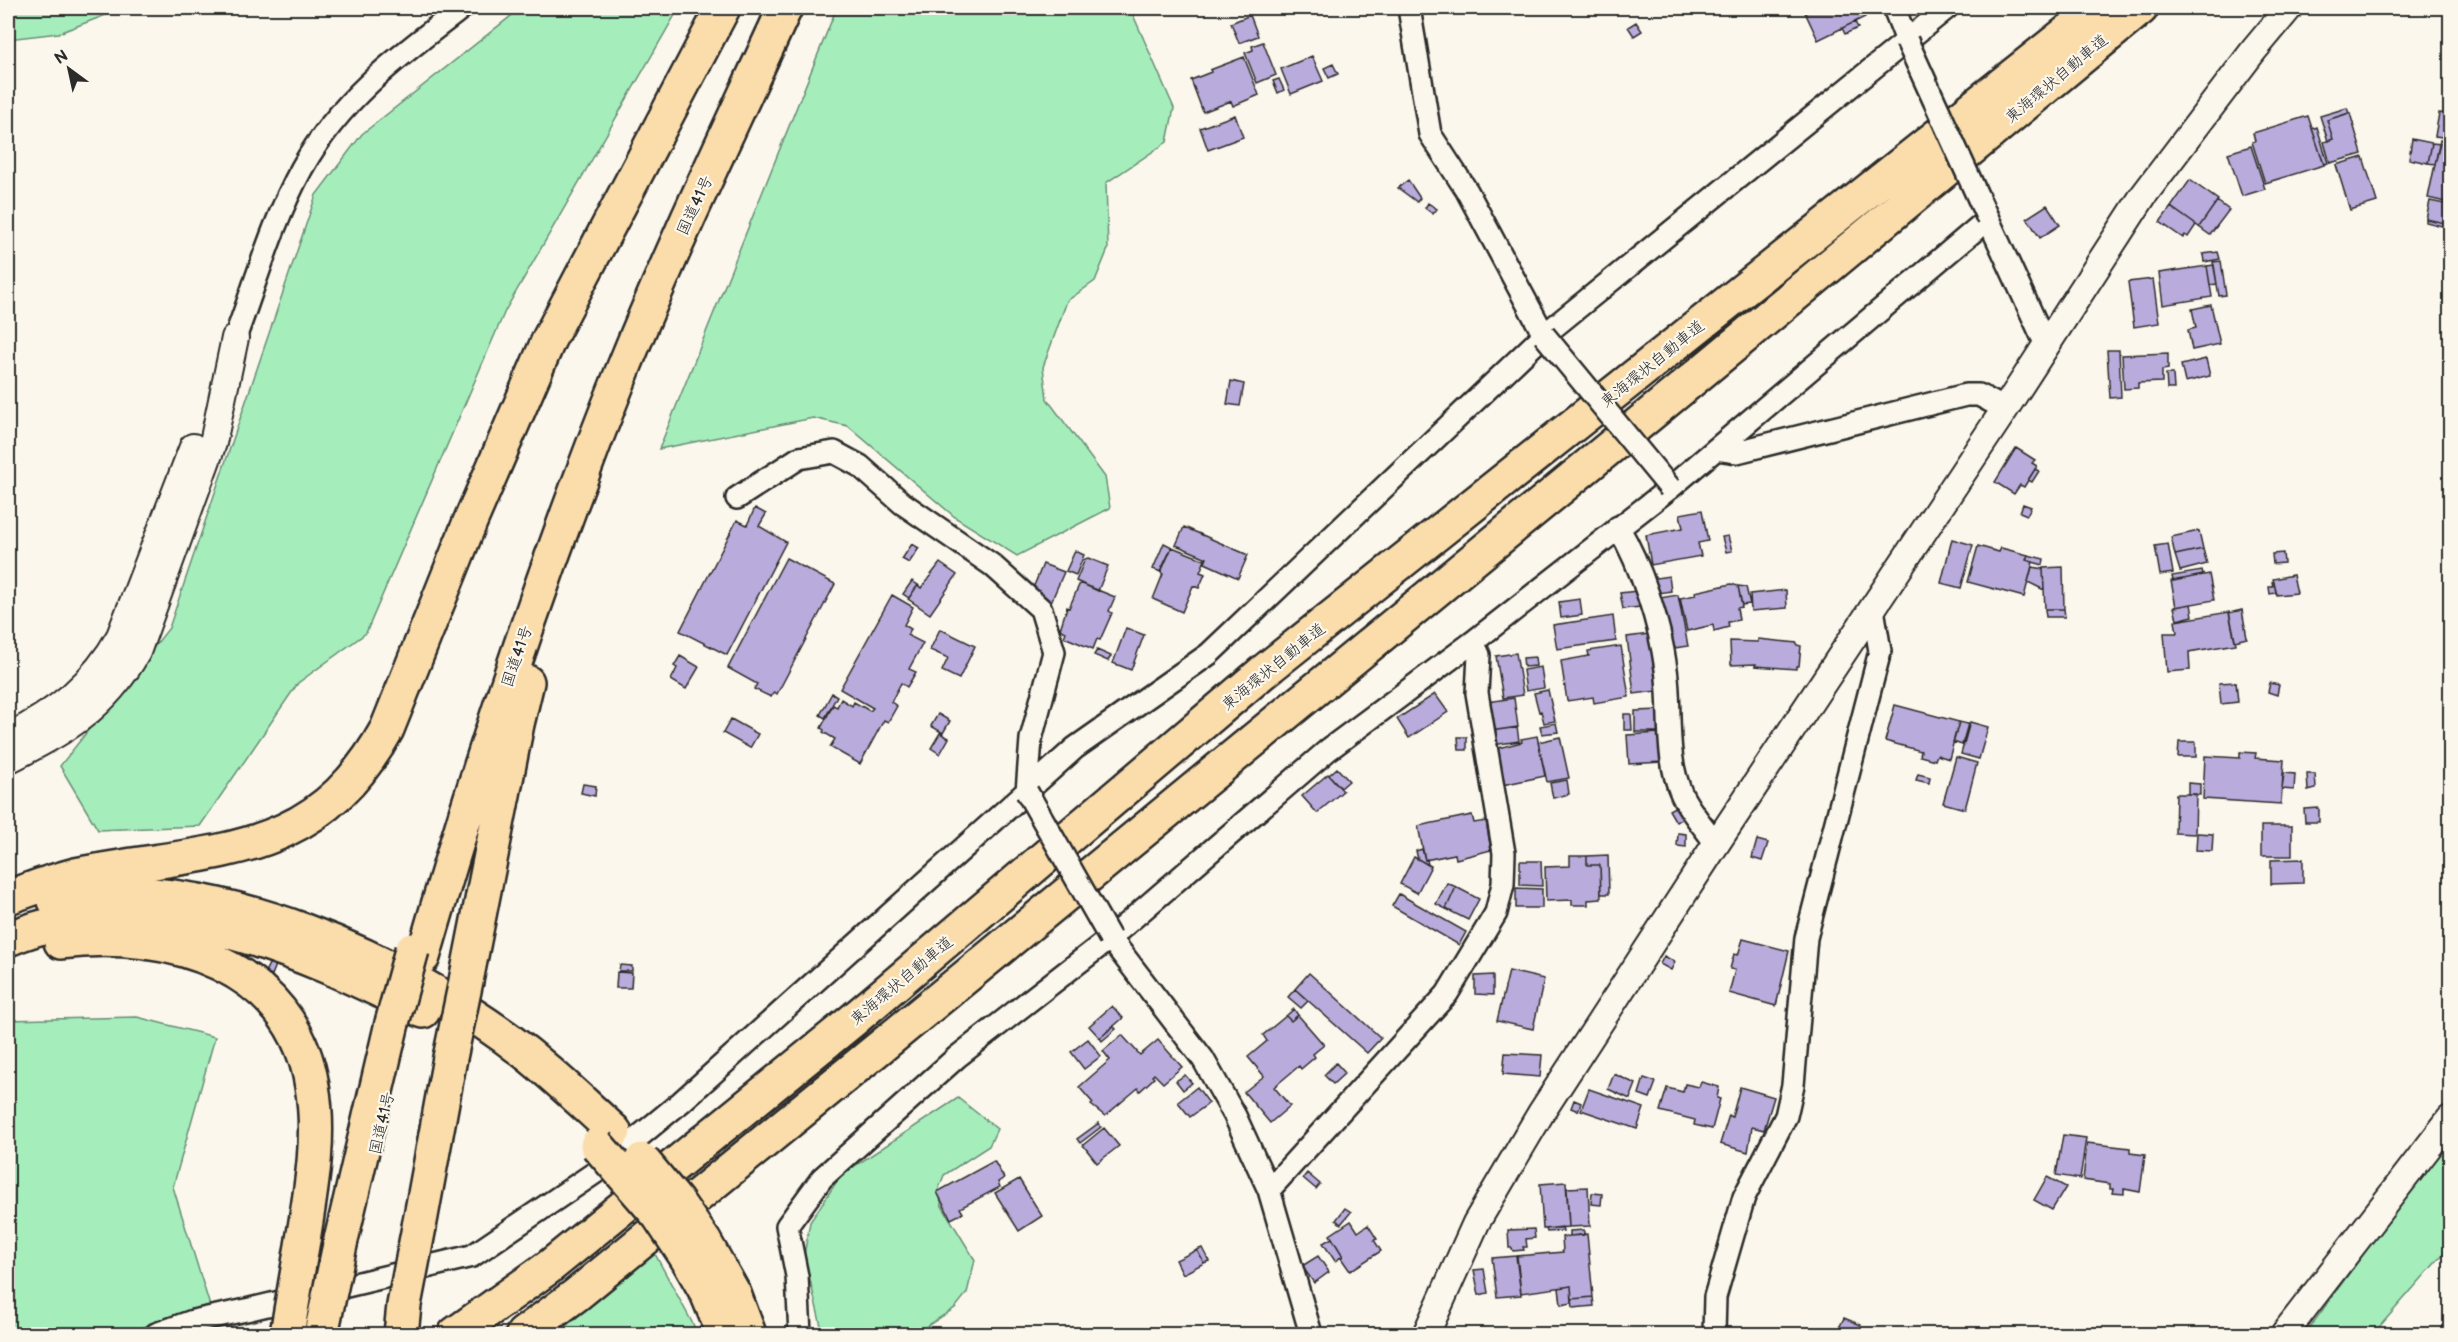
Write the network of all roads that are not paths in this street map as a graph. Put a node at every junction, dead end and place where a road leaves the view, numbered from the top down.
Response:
1 (462, 8) edge
2 (723, 8) edge
3 (772, 8) edge
4 (785, 8) edge
5 (1409, 8) edge
6 (1894, 8) edge
7 (1947, 8) edge
8 (2098, 8) edge
9 (2141, 8) edge
10 (2289, 8) edge
11 (1907, 41) junction
12 (1988, 219) junction
13 (1544, 335) junction
14 (235, 338) junction
15 (2046, 345) junction
16 (623, 371) junction
17 (2005, 409) junction
18 (1716, 449) junction
19 (1670, 488) junction
20 (737, 498) dead end
21 (1618, 527) junction
22 (1873, 609) junction
23 (1473, 642) junction
24 (8, 737) edge
25 (8, 760) edge
26 (1027, 792) junction
27 (1716, 844) junction
28 (8, 897) edge
29 (8, 916) edge
30 (1110, 938) junction
31 (8, 939) edge
32 (8, 952) edge
33 (417, 954) junction
34 (2451, 1119) edge
35 (605, 1138) junction
36 (1269, 1190) junction
37 (347, 1241) junction
38 (695, 1249) junction
39 (156, 1335) edge
40 (287, 1335) edge
41 (321, 1335) edge
42 (333, 1335) edge
43 (401, 1335) edge
44 (455, 1335) edge
45 (523, 1335) edge
46 (724, 1335) edge
47 (749, 1335) edge
48 (800, 1335) edge
49 (1311, 1335) edge
50 (1426, 1335) edge
51 (1714, 1335) edge
52 (2284, 1335) edge

1 - 14 street
2 - 28 highway
3 - 33 highway, 国道41号
4 - 16 highway, 国道41号
5 - 13 street
6 - 11 street
7 - 11 street
8 - 44 highway, 東海環状自動車道
9 - 45 highway, 東海環状自動車道
10 - 15 street
11 - 12 street, bridge
11 - 13 street
12 - 15 street
12 - 18 street
13 - 19 street, bridge
13 - 26 street
14 - 24 street
14 - 25 street
15 - 17 street
16 - 33 highway, 国道41号
16 - 43 highway, bridge
17 - 18 street
17 - 22 street
18 - 19 street
19 - 21 street
20 - 26 street
21 - 23 street
21 - 27 street
22 - 27 street
22 - 51 street
23 - 30 street
23 - 36 street
26 - 30 street, bridge
26 - 39 street
27 - 50 street
29 - 35 highway
30 - 36 street
30 - 48 street
31 - 35 highway
32 - 40 highway, bridge
33 - 37 highway, 国道41号
34 - 52 street
35 - 38 highway, bridge
36 - 49 street
37 - 41 highway, 国道41号, bridge
37 - 42 highway, 国道41号
38 - 46 highway
38 - 47 highway

